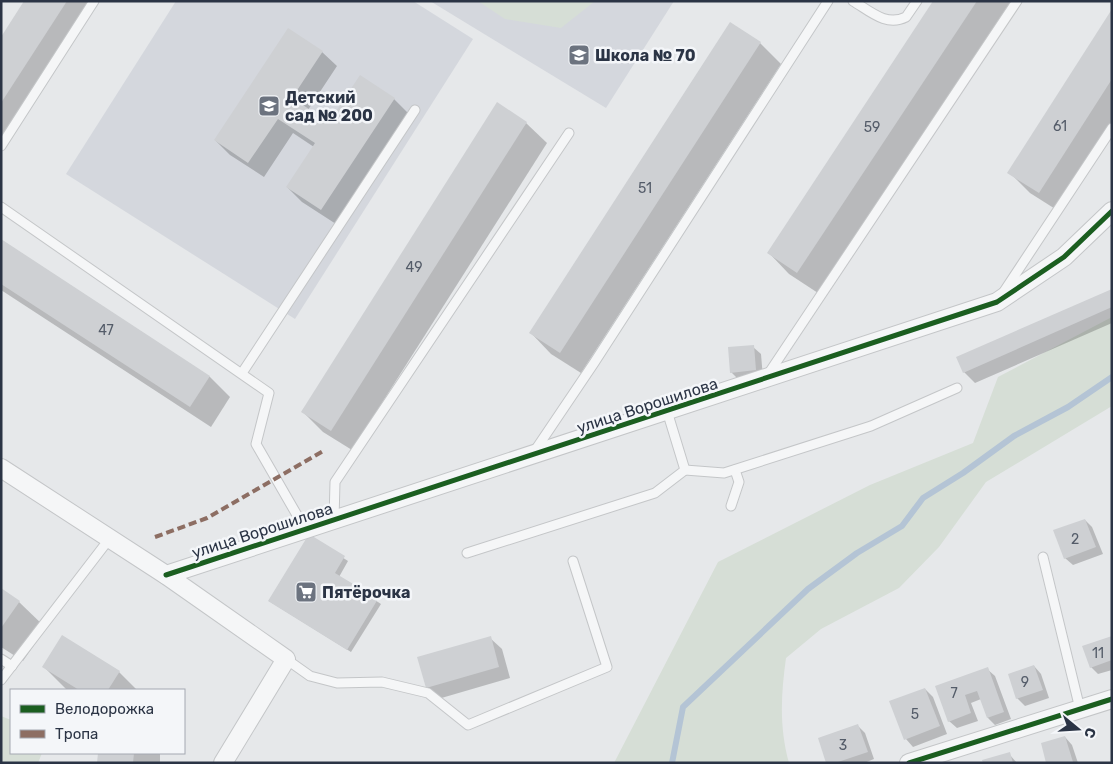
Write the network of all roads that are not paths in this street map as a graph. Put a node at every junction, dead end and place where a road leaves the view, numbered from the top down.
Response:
1 (94, 1) edge
2 (828, 1) edge
3 (854, 1) edge
4 (917, 1) edge
5 (1017, 1) edge
6 (415, 110) dead end
7 (1112, 128) edge
8 (569, 133) dead end
9 (1, 146) edge
10 (1, 207) edge
11 (1112, 211) edge
12 (997, 302) junction
13 (242, 374) junction
14 (766, 378) junction
15 (957, 388) dead end
16 (667, 411) junction
17 (531, 457) junction
18 (1, 468) edge
19 (684, 470) junction
20 (735, 470) junction
21 (731, 506) dead end
22 (334, 520) junction
23 (305, 529) junction
24 (110, 538) junction
25 (467, 553) dead end
26 (1043, 558) dead end
27 (573, 561) dead end
28 (166, 575) junction
29 (1, 658) edge
30 (286, 659) junction
31 (12, 666) junction
32 (1, 680) edge
33 (1112, 699) edge
34 (1080, 710) junction
35 (223, 763) edge
36 (909, 763) edge

1 - 9 lane
2 - 17 lane
3 - 4 lane
5 - 14 lane
6 - 13 lane
7 - 12 lane
8 - 22 lane
10 - 13 lane
11 - 12 street, улица Ворошилова
12 - 14 street, улица Ворошилова
13 - 23 lane
14 - 16 street, улица Ворошилова
15 - 20 lane
16 - 17 street, улица Ворошилова
16 - 19 lane
17 - 22 street, улица Ворошилова
18 - 24 street
19 - 20 lane
19 - 25 lane
20 - 21 lane
22 - 23 street, улица Ворошилова
23 - 28 street, улица Ворошилова
24 - 28 street
24 - 31 lane
26 - 34 lane
27 - 30 lane
28 - 30 street
29 - 31 lane
30 - 35 street
31 - 32 lane
33 - 34 street
34 - 36 street

